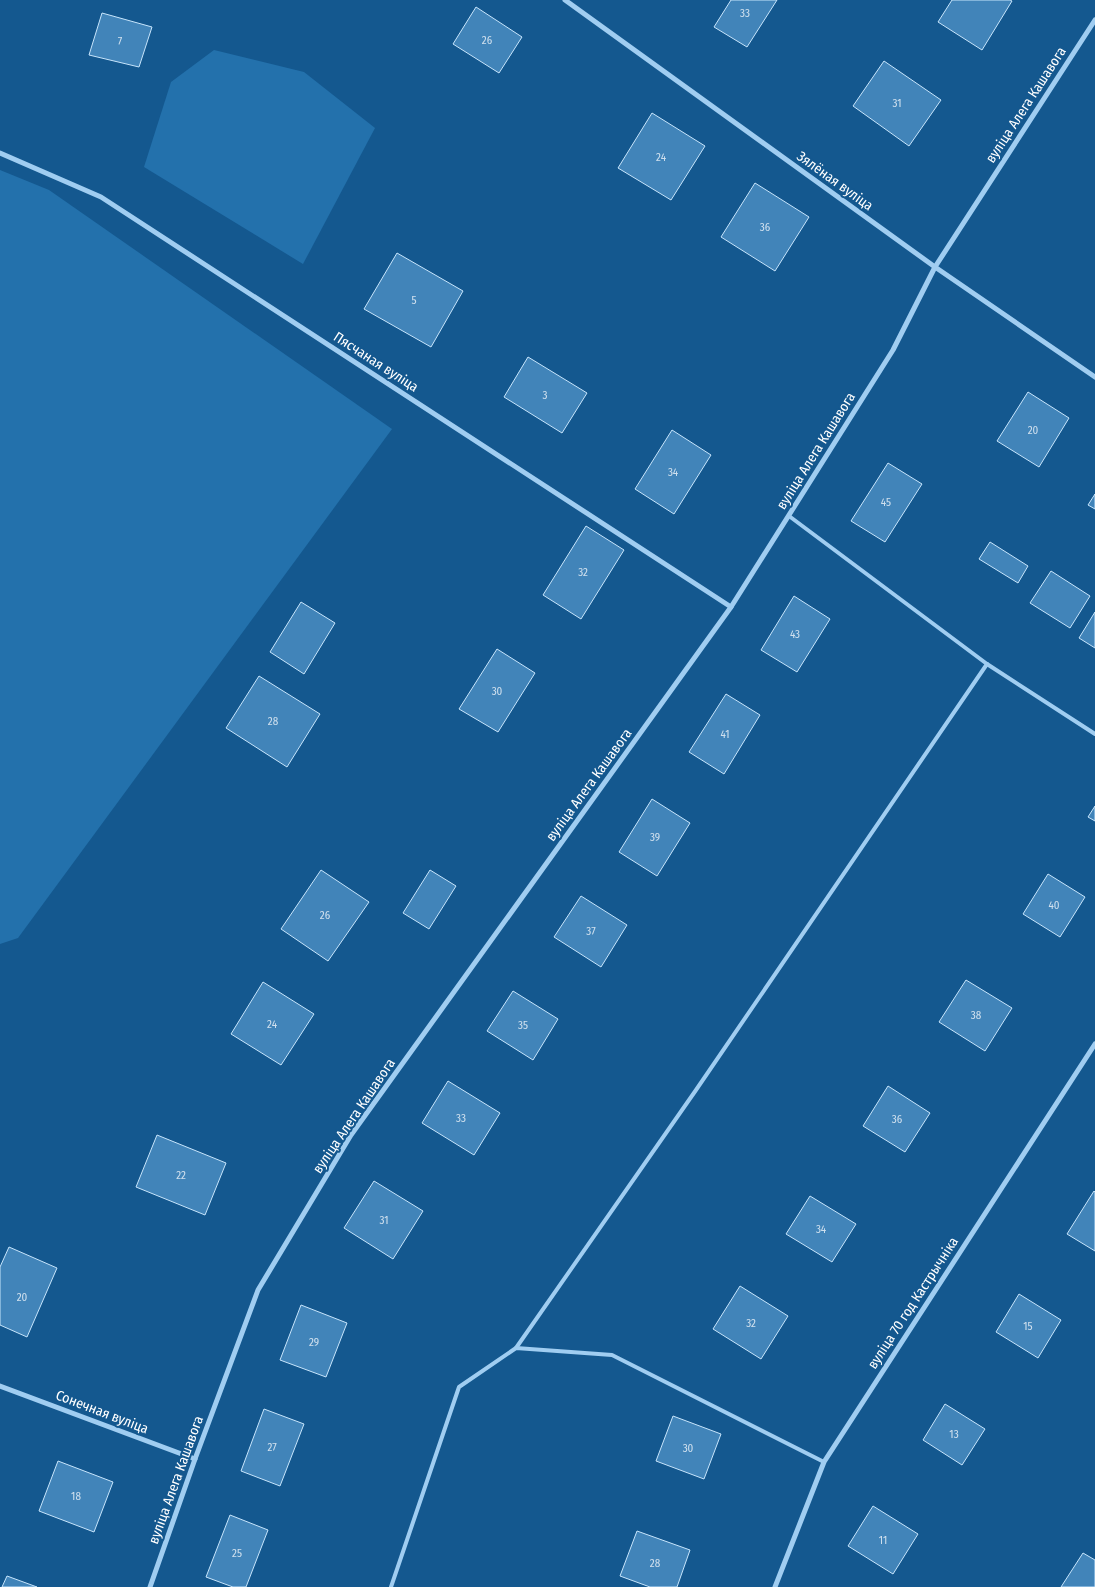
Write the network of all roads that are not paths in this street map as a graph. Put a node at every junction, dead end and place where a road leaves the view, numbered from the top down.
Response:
1 (565, 0) edge
2 (1095, 20) edge
3 (0, 153) edge
4 (935, 266) junction
5 (1095, 376) edge
6 (789, 516) junction
7 (731, 607) junction
8 (987, 664) junction
9 (1095, 734) edge
10 (1095, 1044) edge
11 (516, 1348) junction
12 (0, 1386) edge
13 (195, 1459) junction
14 (824, 1462) junction
15 (150, 1587) edge
16 (391, 1587) edge
17 (775, 1587) edge

1 - 4 street, Зялёная вуліца
2 - 4 street, вуліца Алега Кашавога
3 - 7 street, Пясчаная вуліца
4 - 5 street, Зялёная вуліца
4 - 6 street, вуліца Алега Кашавога
6 - 7 street, вуліца Алега Кашавога
6 - 8 lane
7 - 13 street, вуліца Алега Кашавога
8 - 9 lane
8 - 11 lane
10 - 14 street, вуліца 70 год Кастрычніка
11 - 14 lane
11 - 16 lane
12 - 13 street, Сонечная вуліца
13 - 15 street, вуліца Алега Кашавога
14 - 17 street, вуліца 70 год Кастрычніка

